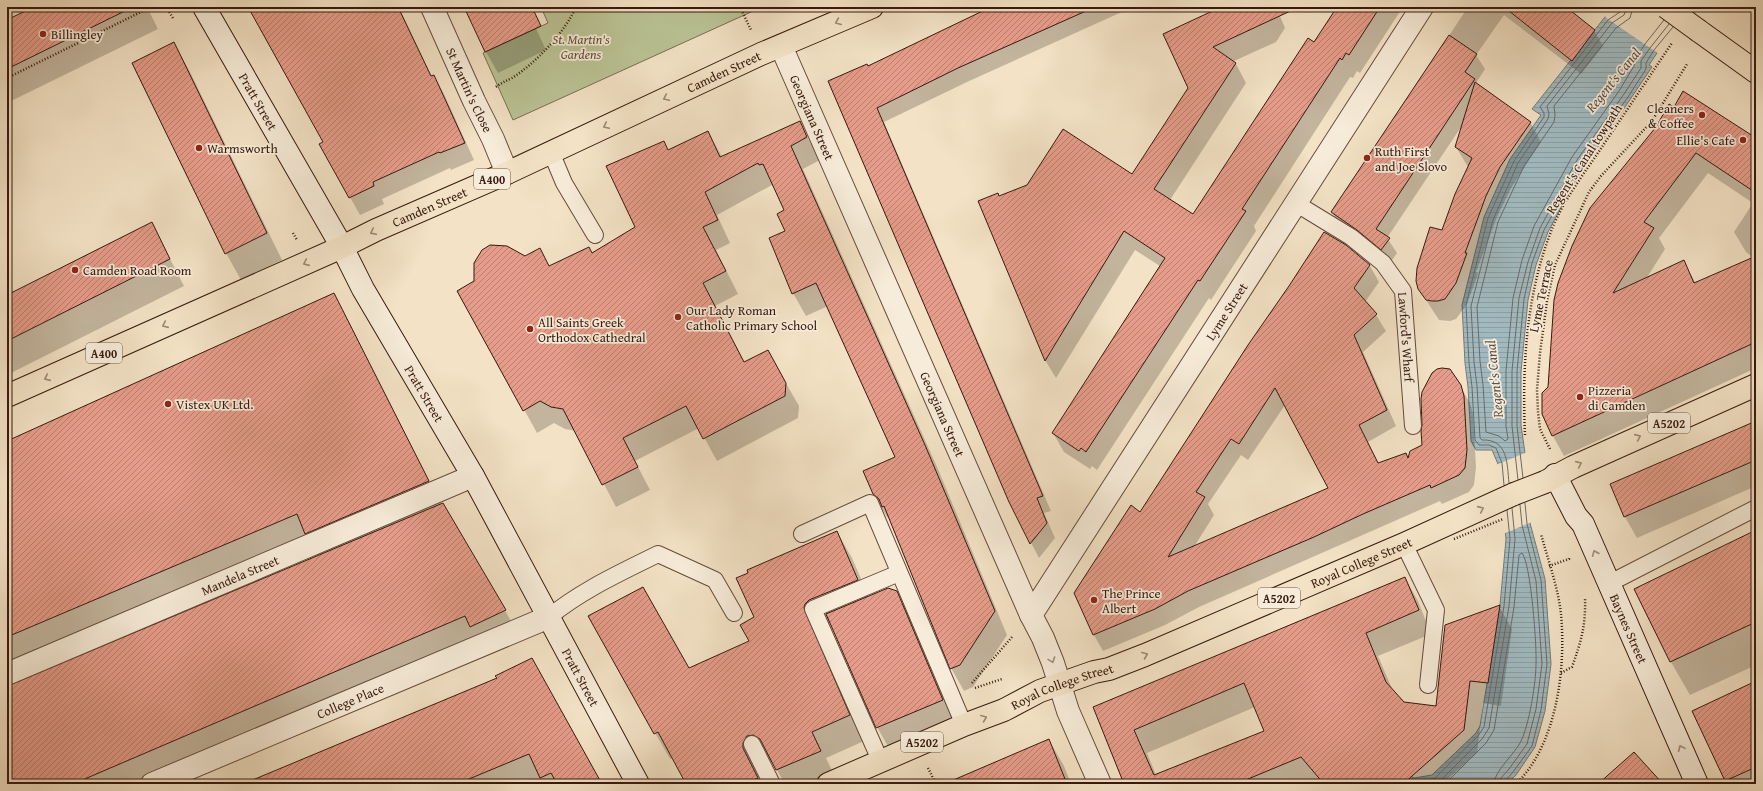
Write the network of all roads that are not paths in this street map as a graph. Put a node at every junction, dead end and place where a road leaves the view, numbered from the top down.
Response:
1 (204, 7) edge
2 (432, 7) edge
3 (872, 7) edge
4 (1422, 7) edge
5 (1666, 7) edge
6 (781, 46) junction
7 (1756, 72) edge
8 (551, 152) junction
9 (507, 173) junction
10 (1296, 204) junction
11 (595, 235) dead end
12 (342, 247) junction
13 (1756, 385) edge
14 (7, 396) edge
15 (1413, 426) dead end
16 (473, 476) junction
17 (1550, 479) junction
18 (1756, 508) edge
19 (802, 534) dead end
20 (1404, 544) junction
21 (899, 573) junction
22 (1608, 584) junction
23 (734, 613) dead end
24 (1031, 615) junction
25 (549, 616) junction
26 (7, 674) edge
27 (1059, 683) junction
28 (1428, 685) dead end
29 (960, 715) junction
30 (752, 744) dead end
31 (880, 760) junction
32 (152, 784) edge
33 (638, 784) edge
34 (772, 784) edge
35 (828, 784) edge
36 (1100, 784) edge
37 (1697, 784) edge

1 - 12 street, Pratt Street
2 - 9 street, St Martin's Close
3 -> 6 main road, Camden Street / A400
4 - 10 street, Lyme Street
5 - 7 main road, bridge
6 -> 8 main road, Camden Street / A400
6 - 24 street, Georgiana Street
8 - 9 main road, Camden Street / A400
8 - 11 lane
9 -> 12 main road, Camden Street / A400
10 - 15 lane, Lawford's Wharf
10 - 24 street, Lyme Street
12 -> 14 main road, Camden Street / A400
12 - 16 street, Pratt Street
17 -> 13 main road, Royal College Street / A5202
16 - 25 street, Pratt Street
16 - 26 street, Mandela Street
20 -> 17 main road, Royal College Street / A5202, bridge
22 -> 17 street, Baynes Street
18 - 22 lane
19 - 21 lane
27 -> 20 main road, Royal College Street / A5202
20 - 28 lane
21 - 29 lane
21 - 31 lane
37 -> 22 street, Baynes Street
23 - 25 lane
24 -> 27 street, Georgiana Street
25 - 32 street, College Place
25 - 33 street, Pratt Street
29 -> 27 main road, Royal College Street / A5202
27 - 36 street, Georgiana Street
29 - 31 main road, Royal College Street / A5202
30 - 34 lane
31 - 35 main road, Royal College Street / A5202

